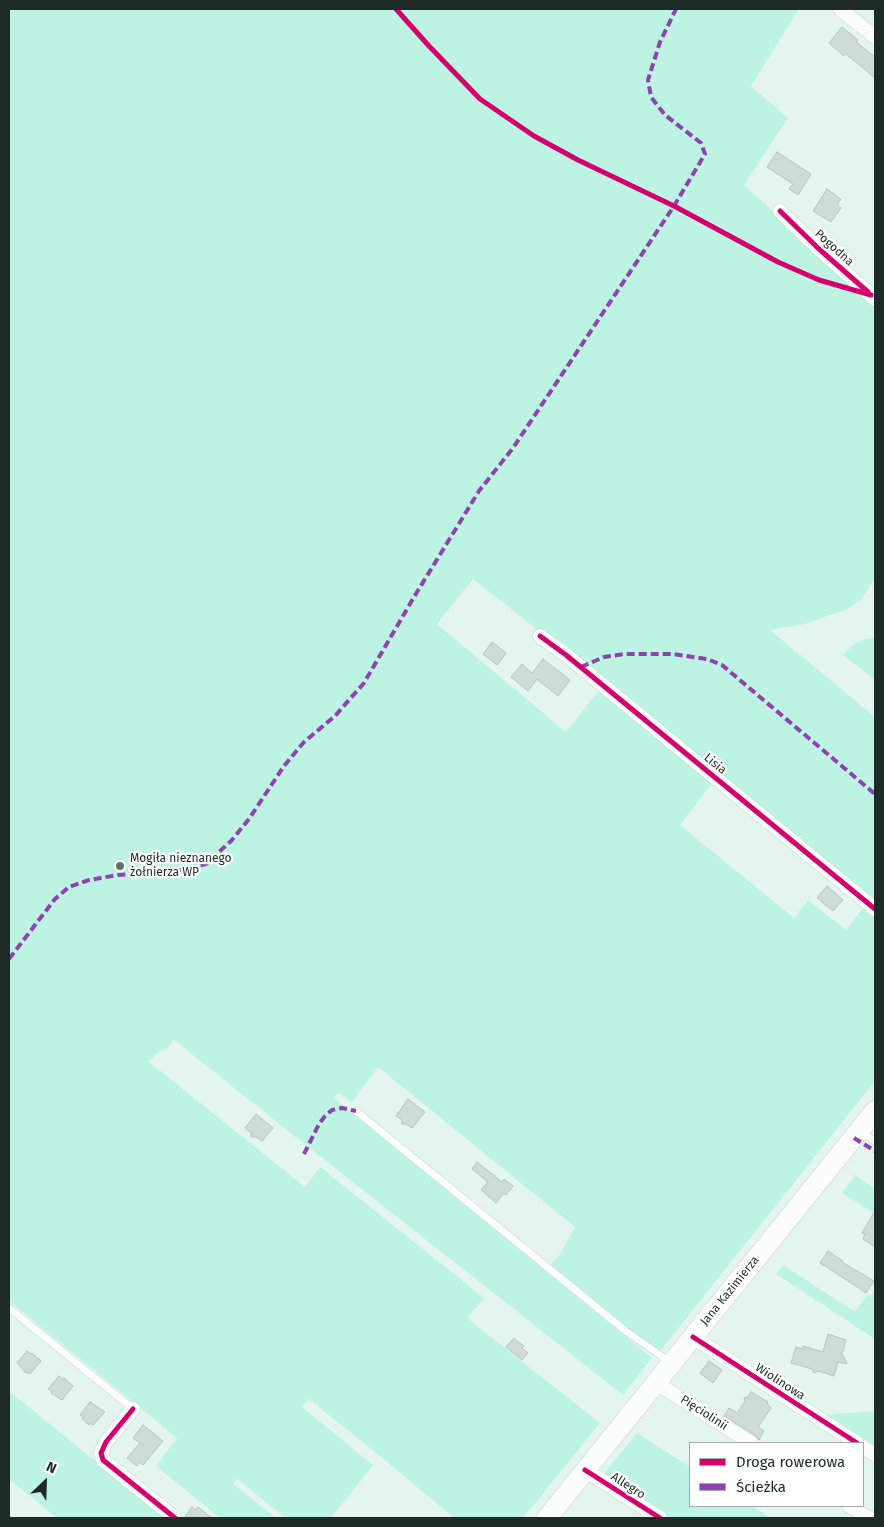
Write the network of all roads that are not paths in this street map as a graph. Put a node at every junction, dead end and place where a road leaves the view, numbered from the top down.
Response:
1 (840, 9) edge
2 (875, 37) edge
3 (780, 211) dead end
4 (875, 299) edge
5 (540, 636) dead end
6 (875, 909) edge
7 (356, 1111) dead end
8 (875, 1111) edge
9 (868, 1136) edge
10 (9, 1308) edge
11 (693, 1337) junction
12 (672, 1363) junction
13 (656, 1382) junction
14 (133, 1409) joint
15 (749, 1442) edge
16 (855, 1442) edge
17 (864, 1448) edge
18 (875, 1455) edge
19 (585, 1470) junction
20 (851, 1507) edge
21 (175, 1518) edge
22 (547, 1518) edge
23 (660, 1518) edge
24 (868, 1518) edge

1 - 2 street
3 - 4 street, Pogodna
5 - 6 street, Lisia
7 - 12 lane
8 - 9 main road, Jana Kazimierza
9 - 11 main road, Jana Kazimierza
10 - 14 lane
11 - 12 main road, Jana Kazimierza
11 - 16 street, Wiolinowa
12 - 13 main road, Jana Kazimierza
13 - 15 street, Pięciolinii
13 - 19 main road, Jana Kazimierza
14 - 21 street
17 - 18 street
19 - 22 main road, Jana Kazimierza
19 - 23 street, Allegro
20 - 24 street

